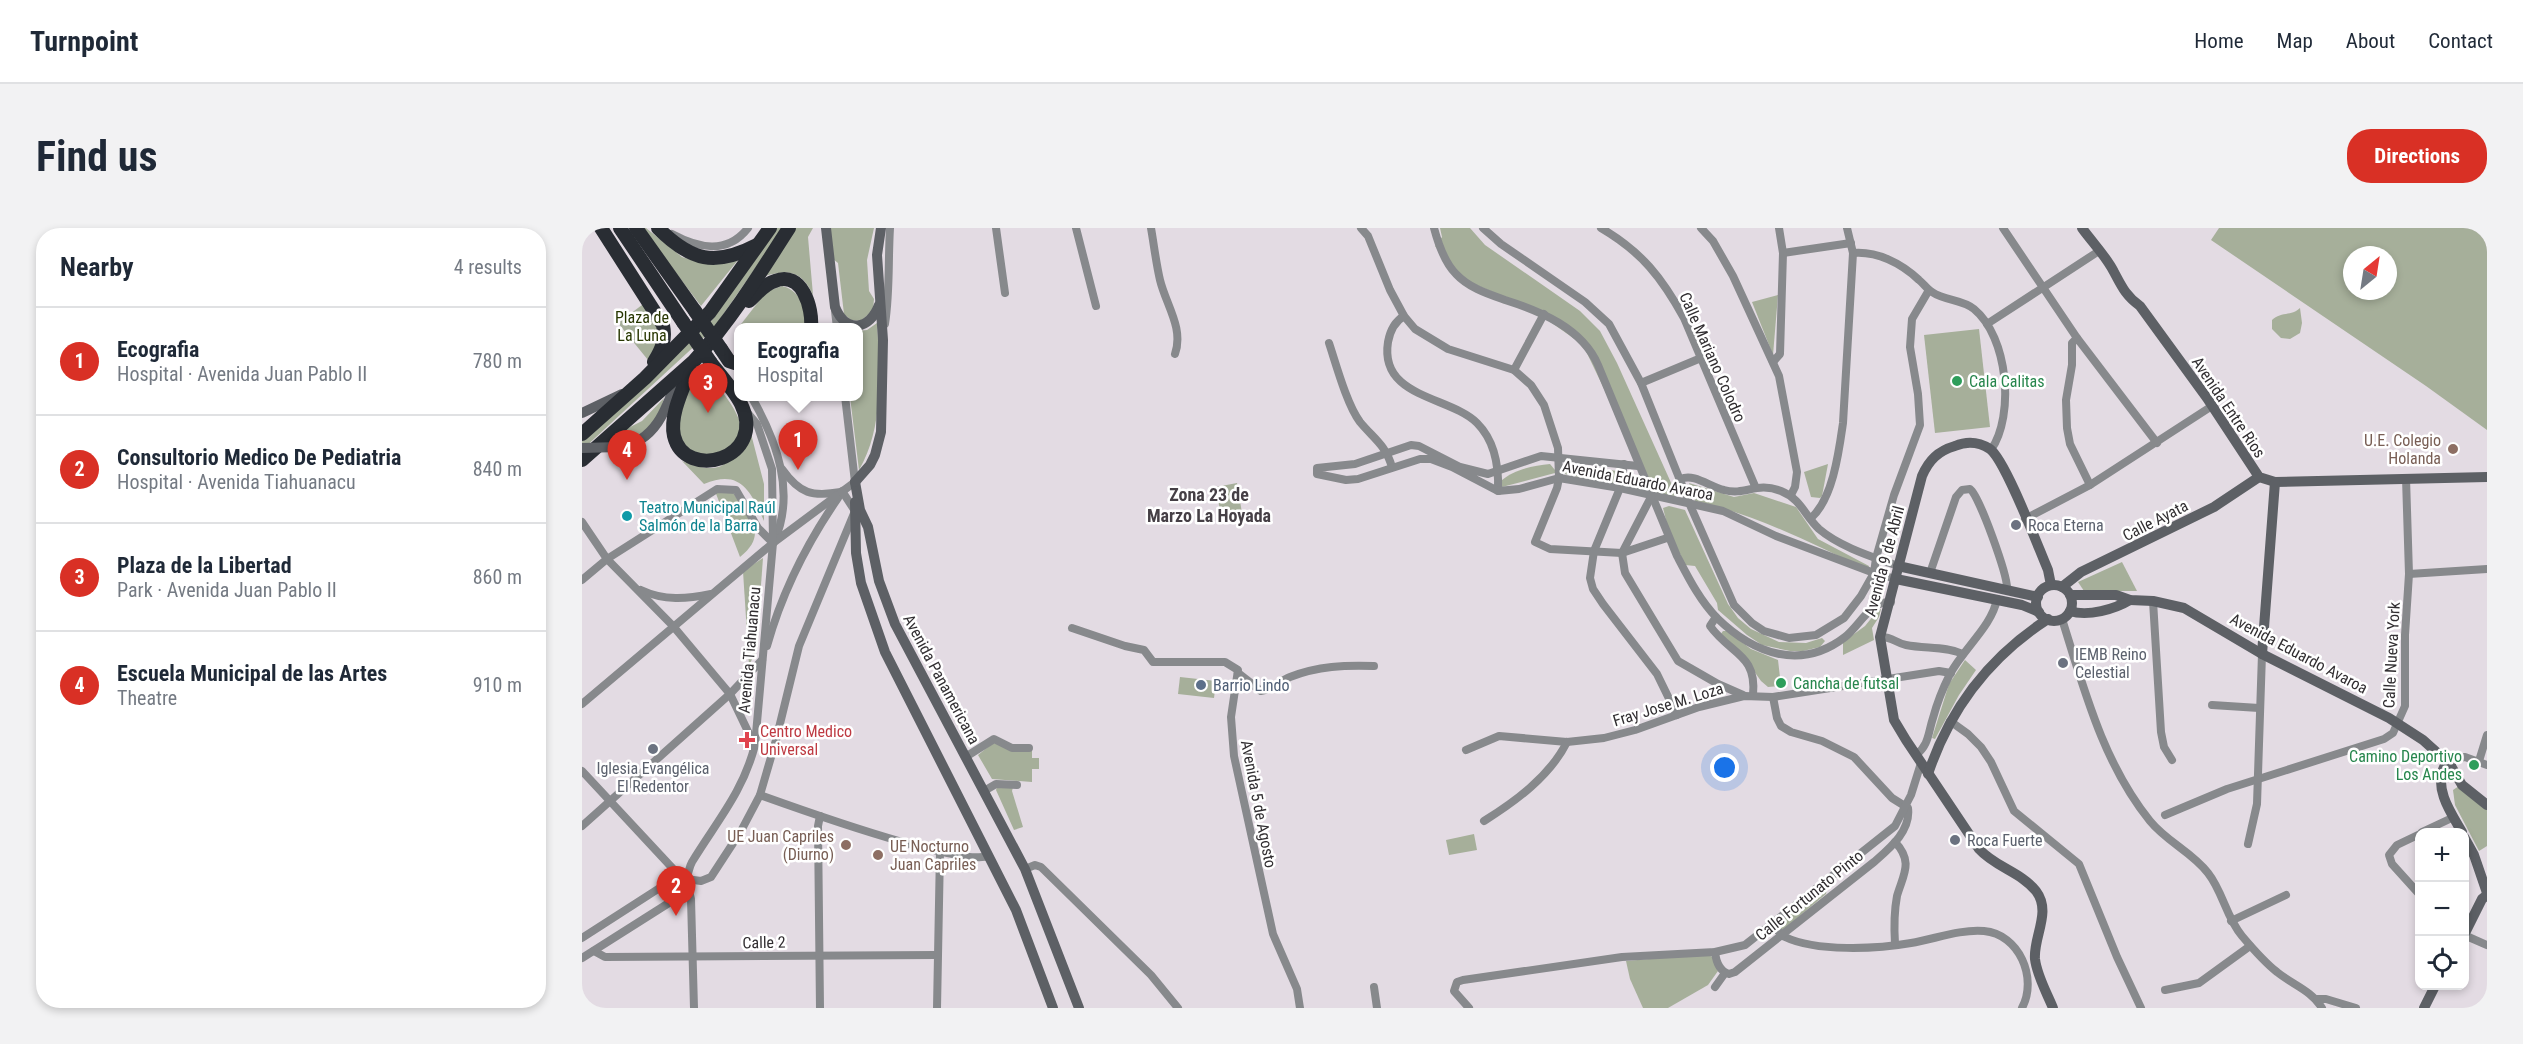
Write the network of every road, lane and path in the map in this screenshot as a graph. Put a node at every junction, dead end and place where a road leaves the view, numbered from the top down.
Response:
1 (601, 228) edge
2 (620, 228) edge
3 (636, 228) edge
4 (658, 228) edge
5 (664, 228) edge
6 (748, 228) edge
7 (770, 228) edge
8 (789, 228) edge
9 (826, 228) edge
10 (881, 228) edge
11 (890, 228) edge
12 (996, 228) edge
13 (1076, 228) edge
14 (1151, 228) edge
15 (1361, 228) edge
16 (1434, 228) edge
17 (1483, 228) edge
18 (1601, 228) edge
19 (1701, 228) edge
20 (1779, 228) edge
21 (1848, 228) edge
22 (2003, 228) edge
23 (2082, 228) edge
24 (1615, 232) edge
25 (1851, 243) junction
26 (759, 244) junction
27 (2099, 251) junction
28 (1783, 253) junction
29 (1853, 253) junction
30 (2043, 287) junction
31 (1929, 290) junction
32 (1005, 293) dead end
33 (880, 302) junction
34 (1096, 306) dead end
35 (835, 307) junction
36 (1544, 314) junction
37 (1404, 316) junction
38 (811, 323) edge
39 (837, 323) edge
40 (847, 323) edge
41 (863, 324) edge
42 (1987, 324) junction
43 (724, 327) junction
44 (2077, 338) junction
45 (883, 340) junction
46 (1329, 343) dead end
47 (1175, 354) dead end
48 (730, 358) edge
49 (1701, 358) junction
50 (694, 361) junction
51 (1773, 362) junction
52 (1514, 370) junction
53 (678, 375) junction
54 (644, 379) junction
55 (1641, 384) junction
56 (734, 388) edge
57 (633, 389) junction
58 (746, 401) edge
59 (846, 401) edge
60 (2212, 406) junction
61 (582, 413) edge
62 (582, 434) edge
63 (2157, 443) junction
64 (582, 448) edge
65 (1991, 450) junction
66 (1387, 452) junction
67 (1560, 456) junction
68 (582, 460) edge
69 (1624, 464) junction
70 (1638, 466) junction
71 (781, 467) junction
72 (1392, 467) junction
73 (1499, 472) junction
74 (2259, 477) junction
75 (2487, 477) edge
76 (1559, 478) junction
77 (2406, 478) junction
78 (1680, 479) junction
79 (855, 482) junction
80 (2275, 482) junction
81 (2090, 485) junction
82 (1755, 486) junction
83 (1620, 488) junction
84 (842, 491) junction
85 (1497, 492) junction
86 (1791, 495) junction
87 (1651, 497) junction
88 (1690, 505) junction
89 (855, 511) junction
90 (1811, 518) junction
91 (2025, 519) junction
92 (582, 522) edge
93 (1667, 538) junction
94 (773, 543) junction
95 (1594, 551) junction
96 (1623, 553) junction
97 (1876, 558) junction
98 (607, 559) junction
99 (1898, 566) junction
100 (2487, 569) edge
101 (1874, 573) junction
102 (1930, 573) junction
103 (2409, 574) junction
104 (1896, 579) junction
105 (582, 580) edge
106 (635, 587) junction
107 (2007, 589) junction
108 (2061, 589) junction
109 (713, 593) junction
110 (2038, 597) junction
111 (1997, 599) junction
112 (2130, 600) junction
113 (2153, 601) junction
114 (1891, 602) junction
115 (2066, 615) junction
116 (2043, 616) junction
117 (1716, 617) junction
118 (673, 626) junction
119 (1072, 628) dead end
120 (1826, 631) junction
121 (1880, 637) junction
122 (1833, 645) junction
123 (1963, 654) junction
124 (2262, 654) junction
125 (762, 662) junction
126 (1374, 666) dead end
127 (1238, 673) junction
128 (1951, 673) junction
129 (1886, 679) junction
130 (729, 694) junction
131 (1753, 695) junction
132 (1744, 696) junction
133 (1773, 697) junction
134 (582, 704) edge
135 (2212, 705) dead end
136 (2259, 708) junction
137 (1677, 715) junction
138 (1950, 721) junction
139 (2399, 724) junction
140 (2487, 735) edge
141 (1567, 742) junction
142 (755, 745) junction
143 (1029, 748) dead end
144 (1466, 750) dead end
145 (967, 756) junction
146 (1918, 759) junction
147 (2172, 760) dead end
148 (2448, 762) junction
149 (2483, 763) edge
150 (582, 771) edge
151 (1928, 774) junction
152 (2257, 779) junction
153 (1017, 785) dead end
154 (984, 791) junction
155 (760, 795) junction
156 (610, 801) junction
157 (2487, 805) edge
158 (1906, 806) junction
159 (2165, 815) dead end
160 (820, 816) junction
161 (2454, 817) junction
162 (1484, 821) dead end
163 (582, 826) edge
164 (2431, 828) edge
165 (2460, 828) edge
166 (2415, 836) edge
167 (1895, 842) junction
168 (1874, 844) junction
169 (2248, 844) dead end
170 (2469, 846) edge
171 (940, 851) junction
172 (1882, 855) junction
173 (989, 856) junction
174 (1025, 869) junction
175 (1834, 873) junction
176 (684, 881) junction
177 (1844, 886) junction
178 (2415, 889) edge
179 (2487, 894) edge
180 (2286, 895) dead end
181 (2231, 921) junction
182 (1772, 924) junction
183 (2469, 927) edge
184 (1782, 936) junction
185 (2467, 936) edge
186 (582, 938) edge
187 (1895, 944) junction
188 (2487, 945) edge
189 (2250, 946) junction
190 (594, 951) junction
191 (1714, 951) junction
192 (820, 955) junction
193 (936, 955) junction
194 (694, 957) junction
195 (582, 958) edge
196 (1725, 973) junction
197 (1374, 987) dead end
198 (1715, 987) dead end
199 (2165, 990) dead end
200 (2433, 990) edge
201 (2317, 999) junction
202 (694, 1008) edge
203 (820, 1008) edge
204 (937, 1008) edge
205 (1053, 1008) edge
206 (1079, 1008) edge
207 (1178, 1008) edge
208 (1300, 1008) edge
209 (1377, 1008) edge
210 (1469, 1008) edge
211 (2022, 1008) edge
212 (2053, 1008) edge
213 (2141, 1008) edge
214 (2322, 1008) edge
215 (2356, 1008) edge
216 (2424, 1008) edge

1 - 54 highway
2 - 56 highway, bridge
3 - 48 highway, bridge
4 - 26 highway
5 - 6 street
7 - 26 highway
8 - 43 highway
9 - 35 street
10 - 33 street
11 - 45 street
12 - 32 street
13 - 34 street
14 - 47 street
15 - 37 street
16 - 36 street
17 - 55 street
18 - 24 street, Calle Mariano Colodro
19 - 51 street
20 - 28 street
21 - 25 street
22 - 30 street
23 - 27 street, Avenida Entre Rios
24 - 49 street, Calle Mariano Colodro
25 - 28 street
25 - 29 street
26 - 54 highway
27 - 30 street
27 - 60 street, Avenida Entre Rios
28 - 51 street
29 - 31 street
29 - 90 street
30 - 42 street
30 - 44 street
31 - 42 street
31 - 97 street
33 - 41 street
33 - 45 street
35 - 39 street
35 - 40 street
36 - 52 street
36 - 70 street
37 - 52 street
37 - 73 street
38 - 43 highway
42 - 65 street
43 - 50 highway
44 - 63 street
44 - 81 street
45 - 79 street
46 - 66 street
49 - 55 street
49 - 82 street, Calle Mariano Colodro
50 - 53 highway
50 - 58 highway
51 - 86 street
52 - 67 street
53 - 64 street, bridge
53 - 68 highway
54 - 57 highway
55 - 78 street
57 - 61 street
57 - 62 highway
58 - 71 street
58 - 94 street
59 - 79 street
60 - 63 street
60 - 74 street, Avenida Entre Rios
63 - 81 street
65 - 91 street
65 - 99 street, Avenida 9 de Abril
66 - 72 street
66 - 72 street
66 - 73 street
67 - 69 street, Avenida Eduardo Avaroa
67 - 73 street, Avenida Eduardo Avaroa
67 - 76 street
69 - 70 street, Avenida Eduardo Avaroa
69 - 83 street
70 - 87 street
71 - 84 street
71 - 94 street
72 - 85 street
73 - 85 street
74 - 80 street, Avenida Entre Rios
74 - 108 street, Calle Ayata
75 - 77 street, Avenida Entre Rios
76 - 83 street, Avenida Eduardo Avaroa
76 - 85 street, Avenida Eduardo Avaroa
76 - 95 street
77 - 80 street, Avenida Entre Rios
77 - 103 street, Calle Nueva York
78 - 82 street, Avenida Eduardo Avaroa
78 - 88 street
79 - 84 street
79 - 89 street
79 - 145 street, Avenida Panamericana
80 - 124 street
81 - 91 street
82 - 86 street, Avenida Eduardo Avaroa
83 - 87 street, Avenida Eduardo Avaroa
83 - 95 street
84 - 89 street
84 - 94 street
84 - 125 street
86 - 90 street
87 - 88 street, Avenida Eduardo Avaroa
87 - 93 street
87 - 96 street
88 - 101 street, Avenida Eduardo Avaroa
88 - 120 street
89 - 155 street
89 - 173 street
90 - 97 street
91 - 108 street
92 - 98 street
93 - 96 street
93 - 117 street
94 - 98 street
94 - 109 street
94 - 125 street, Avenida Tiahuanacu
95 - 96 street
95 - 137 street
96 - 132 street
97 - 99 street
97 - 101 street
98 - 105 street
98 - 106 street
99 - 102 street
99 - 104 street, Avenida 9 de Abril
100 - 103 street
101 - 104 street, Avenida Eduardo Avaroa
101 - 120 street
102 - 107 street
102 - 107 street
103 - 139 street, Calle Nueva York
104 - 111 street, Avenida Eduardo Avaroa
104 - 114 street, Avenida 9 de Abril
106 - 109 street
106 - 118 street
107 - 110 street
108 - 110 street
108 - 112 street, Avenida Eduardo Avaroa
108 - 115 street
109 - 118 street
110 - 116 street
111 - 116 street, Avenida Eduardo Avaroa
111 - 123 street, Calle Fortunato Pinto
112 - 113 street, Avenida Eduardo Avaroa
112 - 115 street, Avenida Eduardo Avaroa
113 - 124 street, Avenida Eduardo Avaroa
113 - 147 street
114 - 121 street, Avenida 9 de Abril
114 - 122 street
115 - 116 street
115 - 181 street
116 - 138 street
117 - 122 street
117 - 131 street
118 - 130 street
118 - 134 street
119 - 127 street
120 - 122 street
121 - 123 street
121 - 129 street, Avenida 9 de Abril
123 - 128 street, Calle Fortunato Pinto
124 - 136 street
124 - 139 street, Avenida Eduardo Avaroa
125 - 130 street
125 - 142 street, Avenida Tiahuanacu
126 - 127 street
127 - 208 street, Avenida 5 de Agosto
128 - 129 street, Fray Jose M. Loza
128 - 146 street, Calle Fortunato Pinto
129 - 133 street, Fray Jose M. Loza
129 - 146 street, Avenida 9 de Abril
130 - 142 street
130 - 156 street
131 - 132 street, Fray Jose M. Loza
131 - 133 street, Fray Jose M. Loza
132 - 137 street, Fray Jose M. Loza
133 - 158 street
135 - 136 street
136 - 152 street
137 - 141 street, Fray Jose M. Loza
138 - 151 street
138 - 213 street
139 - 148 street, Avenida Eduardo Avaroa
139 - 152 street, Calle Nueva York
140 - 149 street
141 - 144 street, Fray Jose M. Loza
141 - 162 street
142 - 176 street, Avenida Tiahuanacu
143 - 145 street
145 - 154 street, Avenida Panamericana
146 - 151 street, Avenida 9 de Abril
146 - 158 street, Calle Fortunato Pinto
148 - 149 street
148 - 157 street, Avenida Eduardo Avaroa
148 - 161 street
150 - 156 street
151 - 212 street, Avenida 9 de Abril
152 - 159 street, Calle Nueva York
152 - 169 street
153 - 154 street
154 - 174 street, Avenida Panamericana
155 - 160 street
155 - 176 street
156 - 163 street
156 - 176 street
158 - 167 street, Calle Fortunato Pinto
158 - 168 street, Calle Fortunato Pinto
160 - 171 street
160 - 192 street
161 - 164 street
161 - 165 street
166 - 178 street
167 - 172 street, Calle Fortunato Pinto
167 - 187 street
168 - 172 street
168 - 175 street, Calle Fortunato Pinto
170 - 179 street
171 - 173 street
171 - 193 street
172 - 177 street, Calle Fortunato Pinto
173 - 205 street
174 - 206 street, Avenida Panamericana
174 - 207 street
175 - 177 street
175 - 182 street, Calle Fortunato Pinto
176 - 186 street
176 - 190 street, Avenida Tiahuanacu
176 - 194 street
177 - 184 street, Calle Fortunato Pinto
179 - 183 street
180 - 181 street
181 - 189 street
182 - 184 street
182 - 191 street, Calle Fortunato Pinto
184 - 187 street
184 - 196 street, Calle Fortunato Pinto
185 - 188 street
187 - 211 street
189 - 199 street
189 - 201 street
190 - 194 street, Calle 2
190 - 195 street, Avenida Tiahuanacu
191 - 196 street
191 - 210 street, Calle Fortunato Pinto
192 - 193 street, Calle 2
192 - 194 street, Calle 2
192 - 203 street
193 - 204 street
194 - 202 street
196 - 198 street
197 - 209 street
200 - 216 street
201 - 214 street
201 - 215 street

